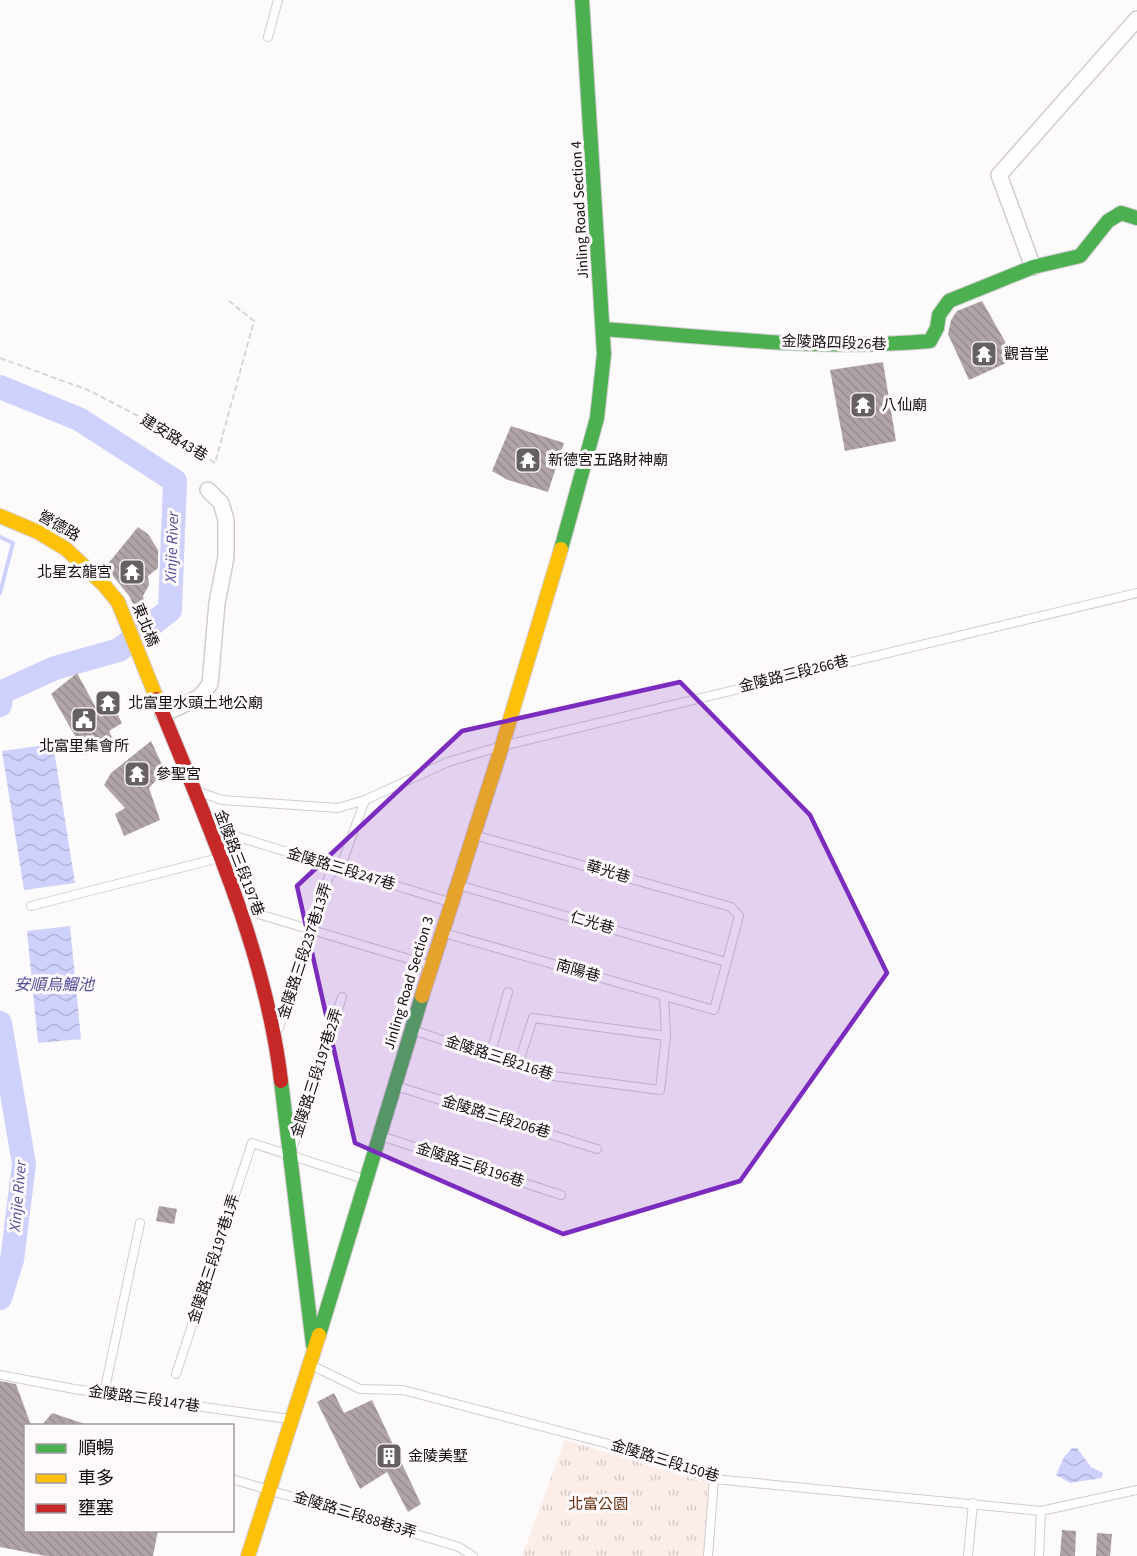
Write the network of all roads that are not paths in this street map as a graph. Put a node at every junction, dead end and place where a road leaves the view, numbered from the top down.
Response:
1 (278, 0) edge
2 (582, 0) edge
3 (1137, 19) edge
4 (268, 37) dead end
5 (1137, 218) edge
6 (1033, 267) junction
7 (603, 329) junction
8 (597, 418) joint
9 (208, 490) dead end
10 (0, 516) edge
11 (1137, 593) edge
12 (118, 602) joint
13 (142, 661) joint
14 (163, 714) junction
15 (502, 746) junction
16 (195, 791) junction
17 (365, 800) junction
18 (232, 835) dead end
19 (473, 835) junction
20 (219, 858) junction
21 (337, 868) junction
22 (457, 884) junction
23 (451, 902) junction
24 (31, 906) dead end
25 (242, 910) junction
26 (312, 929) junction
27 (442, 932) junction
28 (726, 962) junction
29 (431, 966) junction
30 (508, 992) dead end
31 (664, 996) junction
32 (342, 997) dead end
33 (411, 1029) junction
34 (666, 1036) junction
35 (276, 1038) junction
36 (490, 1056) junction
37 (518, 1065) junction
38 (395, 1085) junction
39 (380, 1136) junction
40 (597, 1149) dead end
41 (289, 1152) junction
42 (368, 1180) junction
43 (561, 1195) dead end
44 (140, 1223) dead end
45 (312, 1358) junction
46 (176, 1374) dead end
47 (0, 1375) edge
48 (104, 1393) junction
49 (290, 1419) junction
50 (234, 1479) edge
51 (714, 1479) junction
52 (269, 1488) junction
53 (1137, 1490) edge
54 (973, 1503) junction
55 (1041, 1511) junction
56 (248, 1556) edge
57 (473, 1556) edge
58 (708, 1556) edge
59 (968, 1556) edge
60 (1039, 1556) edge

1 - 4 lane
2 - 7 main road, Jinling Road Section 4
3 - 6 street
5 - 6 main road, 金陵路四段26巷
6 - 7 main road, 金陵路四段26巷
7 - 8 main road, Jinling Road Section 4
8 - 15 main road, Jinling Road Section 3
9 - 14 street
10 - 12 main road, 營德路
11 - 15 lane, 金陵路三段266巷
12 - 13 main road, 東北橋
13 - 14 main road, 金陵路三段197巷
14 - 16 main road, 金陵路三段197巷
15 - 17 lane, 金陵路三段266巷
15 - 19 main road, Jinling Road Section 3
16 - 17 lane, 金陵路三段266巷
16 - 20 main road, 金陵路三段197巷
17 - 21 lane, 金陵路三段237巷13弄
18 - 21 lane, 金陵路三段247巷
19 - 22 main road, Jinling Road Section 3
19 - 28 lane, 華光巷
20 - 24 lane
20 - 25 main road, 金陵路三段197巷
21 - 23 lane, 金陵路三段247巷
21 - 26 lane, 金陵路三段237巷13弄
22 - 23 main road, Jinling Road Section 3
22 - 28 lane, 仁光巷
23 - 27 main road, Jinling Road Section 3
25 - 26 lane
25 - 35 main road, 金陵路三段197巷
26 - 29 lane
26 - 35 lane, 金陵路三段237巷13弄
27 - 29 main road, Jinling Road Section 3
27 - 31 lane, 南陽巷
28 - 31 lane, 南陽巷
29 - 33 main road, Jinling Road Section 3
30 - 36 lane
31 - 34 lane
32 - 41 lane, 金陵路三段197巷2弄
33 - 36 lane, 金陵路三段216巷
33 - 38 main road, Jinling Road Section 3
34 - 37 lane
34 - 37 lane, 金陵路三段216巷
35 - 41 main road, 金陵路三段197巷
36 - 37 lane, 金陵路三段216巷
38 - 39 main road, Jinling Road Section 3
38 - 40 lane, 金陵路三段206巷
39 - 42 main road, Jinling Road Section 3
39 - 43 lane, 金陵路三段196巷
41 - 42 lane
41 - 45 main road, 金陵路三段197巷
41 - 46 lane, 金陵路三段197巷1弄
42 - 45 main road, Jinling Road Section 3
44 - 48 lane
45 - 49 main road, Jinling Road Section 3
45 - 51 lane, 金陵路三段150巷
47 - 48 lane, 金陵路三段147巷
48 - 49 lane, 金陵路三段147巷
49 - 52 main road, Jinling Road Section 3
50 - 52 lane, 金陵路三段88巷3弄
51 - 54 lane, 金陵路三段150巷
51 - 58 lane
52 - 56 main road, Jinling Road Section 3
52 - 57 lane, 金陵路三段88巷3弄
53 - 55 lane, 金陵路三段150巷
54 - 55 lane, 金陵路三段150巷
54 - 59 lane
55 - 60 lane

